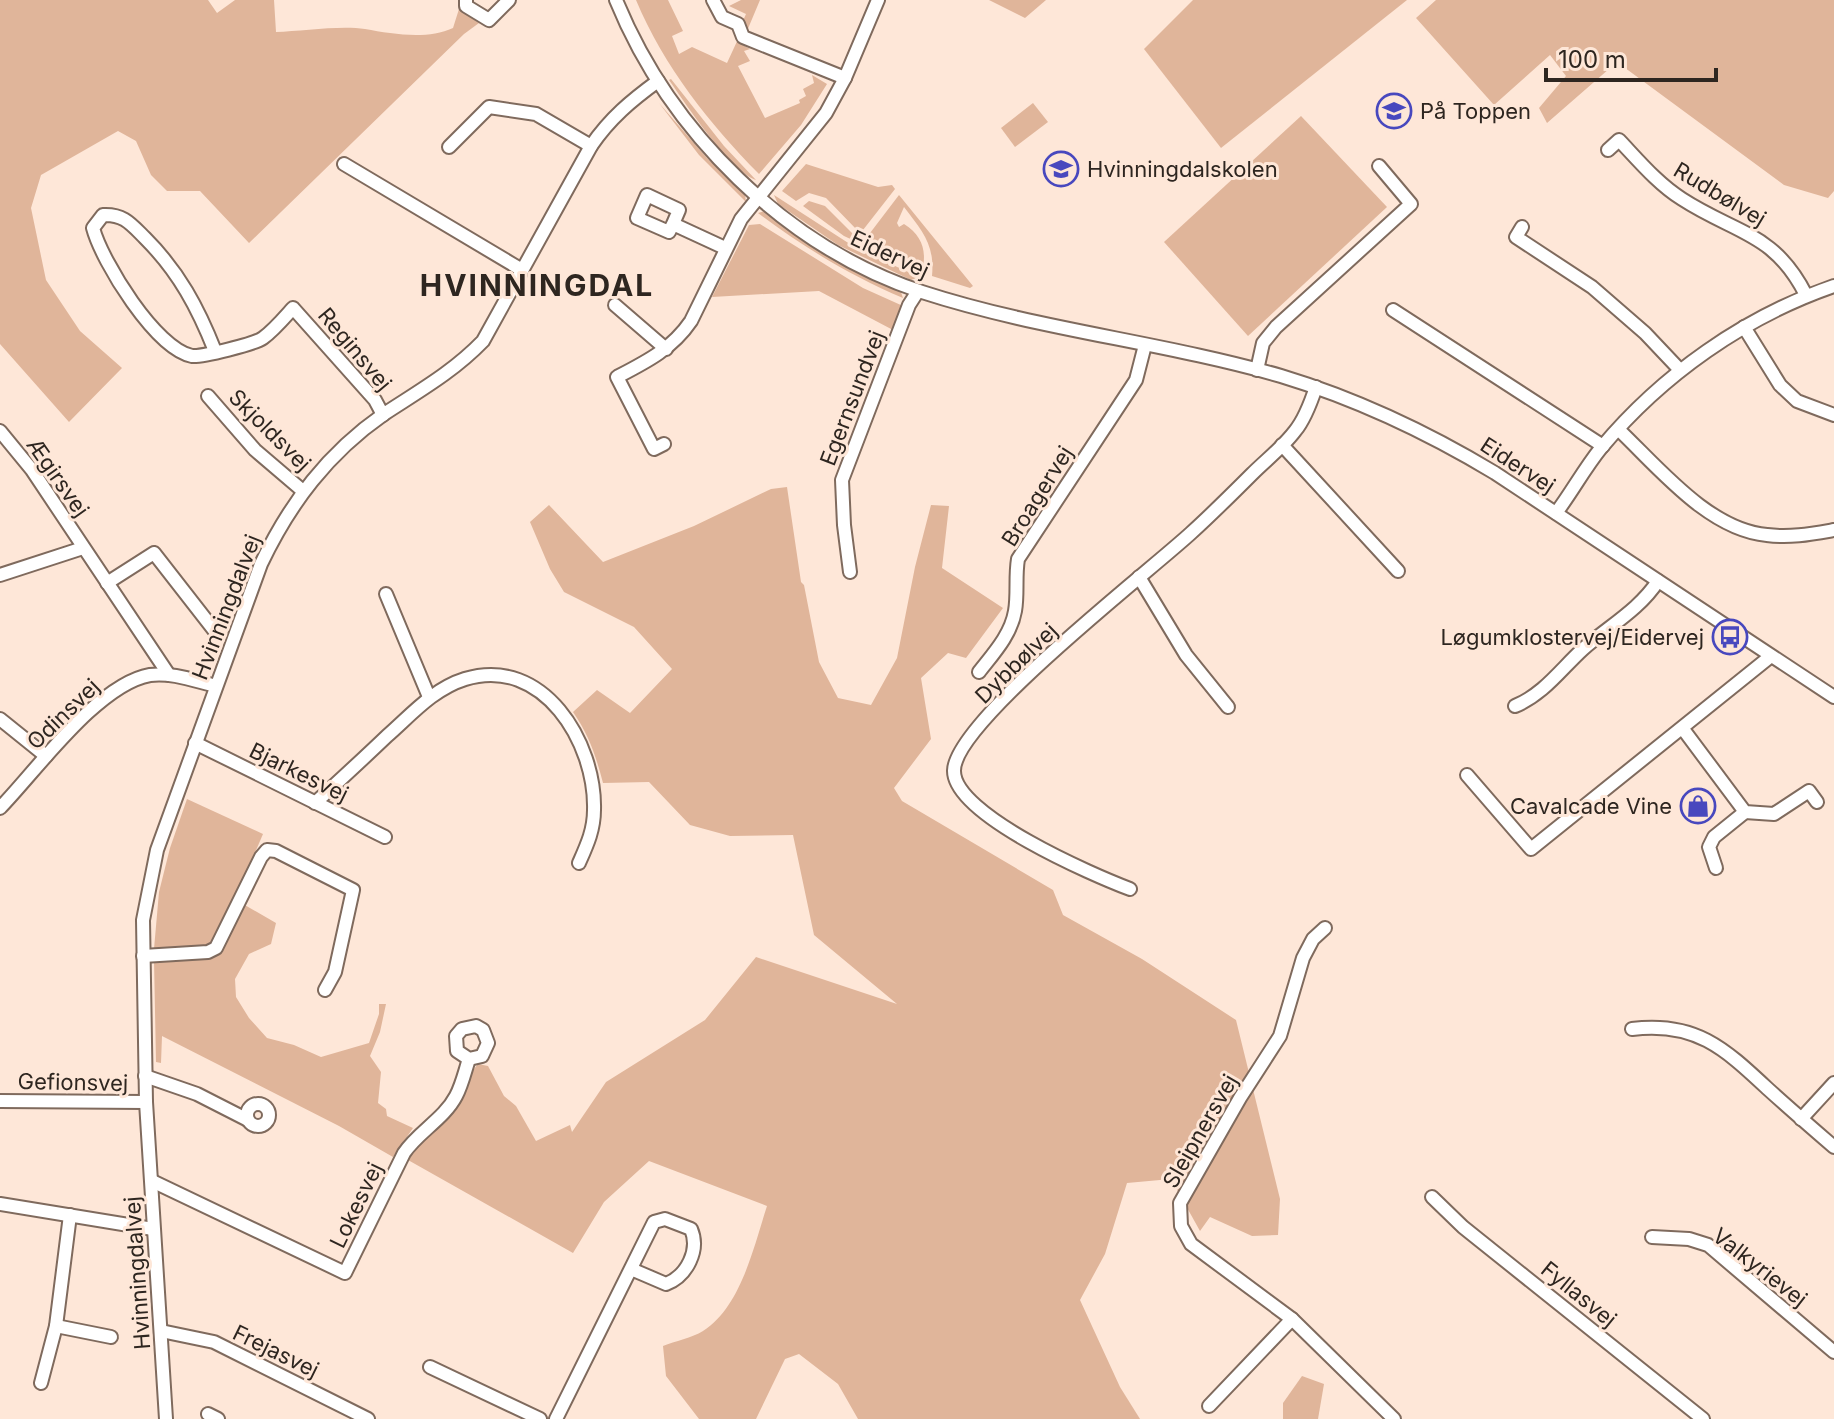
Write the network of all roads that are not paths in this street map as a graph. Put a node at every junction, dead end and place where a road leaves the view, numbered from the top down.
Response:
1 (466, 0) edge
2 (509, 0) edge
3 (616, 0) edge
4 (713, 0) edge
5 (878, 0) edge
6 (845, 78) junction
7 (658, 81) junction
8 (591, 146) junction
9 (449, 147) dead end
10 (1608, 150) dead end
11 (344, 164) dead end
12 (1379, 166) dead end
13 (759, 197) junction
14 (673, 224) dead end
15 (1522, 227) dead end
16 (725, 248) junction
17 (522, 270) junction
18 (1834, 286) edge
19 (918, 291) junction
20 (1806, 295) junction
21 (615, 305) dead end
22 (1393, 310) dead end
23 (1744, 327) junction
24 (1145, 345) junction
25 (666, 349) junction
26 (215, 351) junction
27 (1257, 370) junction
28 (1680, 370) junction
29 (1316, 387) junction
30 (208, 396) dead end
31 (383, 415) junction
32 (1834, 415) edge
33 (1619, 430) junction
34 (0, 431) edge
35 (664, 444) dead end
36 (1282, 445) junction
37 (1603, 446) junction
38 (303, 491) junction
39 (1556, 513) junction
40 (1834, 530) edge
41 (83, 548) junction
42 (1398, 571) dead end
43 (850, 572) dead end
44 (0, 575) edge
45 (1139, 577) junction
46 (1658, 581) junction
47 (107, 583) junction
48 (386, 594) dead end
49 (214, 630) dead end
50 (1771, 656) junction
51 (979, 672) dead end
52 (169, 675) junction
53 (216, 686) junction
54 (429, 697) junction
55 (1834, 697) edge
56 (1515, 706) dead end
57 (1228, 707) dead end
58 (0, 719) edge
59 (1683, 729) junction
60 (195, 743) junction
61 (46, 756) junction
62 (1467, 775) dead end
63 (1817, 802) dead end
64 (315, 803) junction
65 (0, 808) edge
66 (1745, 812) junction
67 (385, 837) dead end
68 (579, 863) dead end
69 (1716, 868) dead end
70 (1130, 889) dead end
71 (1325, 928) dead end
72 (143, 956) junction
73 (325, 990) dead end
74 (1632, 1029) dead end
75 (469, 1059) dead end
76 (145, 1076) junction
77 (1834, 1083) edge
78 (0, 1101) edge
79 (146, 1102) junction
80 (1801, 1119) junction
81 (248, 1120) dead end
82 (1834, 1147) edge
83 (152, 1181) junction
84 (1432, 1197) dead end
85 (0, 1204) edge
86 (70, 1215) junction
87 (153, 1229) junction
88 (1652, 1237) dead end
89 (631, 1269) junction
90 (1292, 1319) junction
91 (56, 1326) junction
92 (161, 1331) junction
93 (111, 1337) dead end
94 (1834, 1352) edge
95 (430, 1367) dead end
96 (41, 1383) dead end
97 (1209, 1406) dead end
98 (166, 1419) edge
99 (368, 1419) edge
100 (540, 1419) edge
101 (556, 1419) edge
102 (1394, 1419) edge
103 (1703, 1419) edge

1 - 2 street
3 - 7 street, Eidervej
4 - 6 street
5 - 6 street
6 - 13 street
7 - 8 street, Hvinningdalvej
7 - 13 street, Eidervej
8 - 9 street
8 - 17 street, Hvinningdalvej
10 - 20 street, Rudbølvej
11 - 17 street
12 - 27 street
13 - 16 street
13 - 19 street, Eidervej
14 - 16 street
15 - 28 street
16 - 25 street
17 - 31 street, Hvinningdalvej
18 - 20 street
19 - 24 street, Eidervej
19 - 43 street, Egernsundvej
20 - 23 street
21 - 25 street
22 - 37 street
23 - 28 street
23 - 32 street
24 - 27 street, Eidervej
24 - 51 street, Broagervej
25 - 35 street
26 - 26 street, Reginsvej
26 - 31 street, Reginsvej
27 - 29 street, Eidervej
28 - 33 street
29 - 36 street, Dybbølvej
29 - 39 street, Eidervej
30 - 38 street, Skjoldsvej
31 - 38 street, Hvinningdalvej
33 - 37 street
33 - 40 street
34 - 41 street, Ægirsvej
36 - 42 street
36 - 45 street, Dybbølvej
37 - 39 street
38 - 53 street, Hvinningdalvej
39 - 46 street, Eidervej
41 - 44 street, Ægirsvej
41 - 47 street, Ægirsvej
45 - 57 street
45 - 70 street, Dybbølvej
46 - 50 street, Eidervej
46 - 56 street
47 - 49 street
47 - 52 street, Ægirsvej
48 - 54 street
50 - 55 street, Eidervej
50 - 59 street
52 - 53 street, Odinsvej
52 - 61 street, Odinsvej
53 - 60 street, Hvinningdalvej
54 - 64 street
54 - 68 street
58 - 61 street
59 - 62 street
59 - 66 street
60 - 64 street, Bjarkesvej
60 - 72 street, Hvinningdalvej
61 - 65 street, Odinsvej
63 - 66 street
64 - 67 street, Bjarkesvej
66 - 69 street
71 - 90 street, Sleipnersvej
72 - 73 street
72 - 76 street, Hvinningdalvej
74 - 80 street
75 - 83 street, Lokesvej
76 - 79 street, Hvinningdalvej
76 - 81 street
77 - 80 street
78 - 79 street, Gefionsvej
79 - 83 street, Hvinningdalvej
80 - 82 street
83 - 87 street, Hvinningdalvej
84 - 103 street, Fyllasvej
85 - 86 street
86 - 87 street
86 - 91 street
87 - 92 street, Hvinningdalvej
88 - 94 street, Valkyrievej
89 - 89 street
89 - 101 street
90 - 97 street
90 - 102 street, Sleipnersvej
91 - 93 street
91 - 96 street
92 - 98 street, Hvinningdalvej
92 - 99 street, Frejasvej
95 - 100 street

